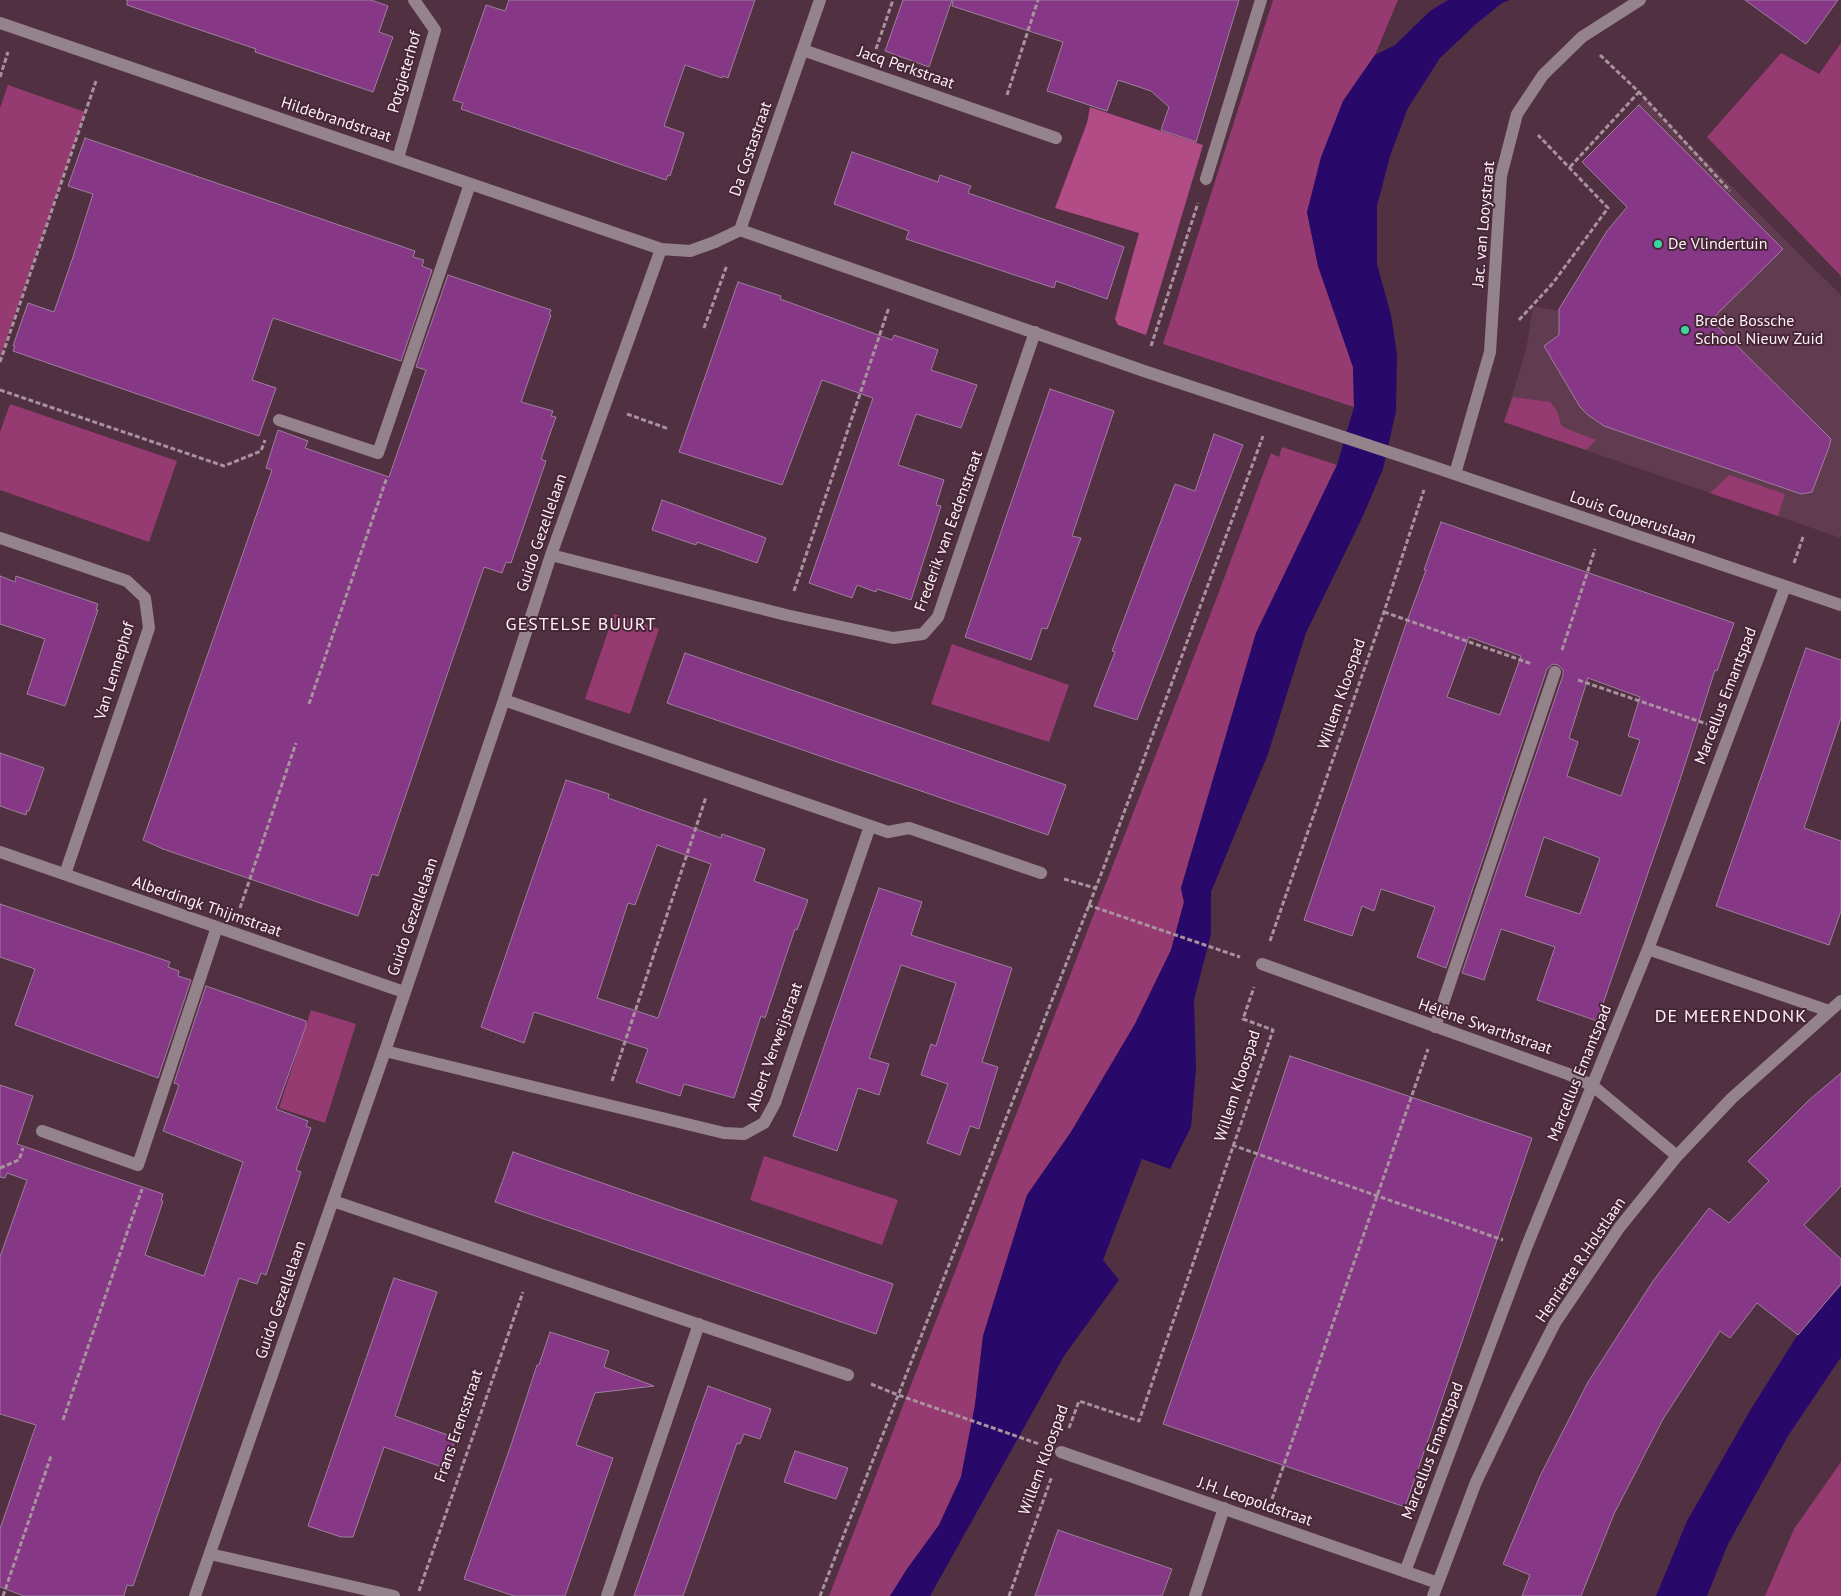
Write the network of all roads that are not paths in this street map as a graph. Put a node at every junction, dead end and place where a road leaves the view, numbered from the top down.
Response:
1 (414, 0) edge
2 (820, 0) edge
3 (1261, 0) edge
4 (1640, 0) edge
5 (0, 23) edge
6 (803, 50) junction
7 (1056, 138) dead end
8 (398, 158) junction
9 (1206, 179) road end
10 (470, 184) junction
11 (740, 230) junction
12 (661, 249) junction
13 (1035, 332) junction
14 (279, 420) road end
15 (1455, 474) junction
16 (0, 538) edge
17 (551, 555) junction
18 (1785, 587) junction
19 (1841, 606) edge
20 (1555, 672) road end
21 (504, 700) junction
22 (870, 826) junction
23 (0, 852) edge
24 (1041, 872) road end
25 (65, 874) junction
26 (216, 927) junction
27 (1648, 949) junction
28 (1262, 964) road end
29 (404, 992) junction
30 (1841, 1001) edge
31 (1829, 1011) junction
32 (1435, 1027) junction
33 (385, 1051) junction
34 (1593, 1086) junction
35 (42, 1131) road end
36 (1677, 1156) junction
37 (333, 1201) junction
38 (698, 1324) junction
39 (848, 1375) dead end
40 (1060, 1452) road end
41 (1224, 1508) junction
42 (210, 1554) junction
43 (1405, 1572) junction
44 (1438, 1583) junction
45 (196, 1596) edge
46 (394, 1596) edge
47 (607, 1596) edge
48 (1194, 1596) edge
49 (1433, 1596) edge

1 - 8 street, Potgieterhof
2 - 6 street, Da Costastraat
3 - 9 street
4 - 15 street, Jac. van Looystraat
5 - 8 street, Hildebrandstraat
6 - 7 street, Jacq Perkstraat
6 - 11 street, Da Costastraat
8 - 10 street, Hildebrandstraat
10 - 12 street, Hildebrandstraat
10 - 14 street
11 - 12 street
11 - 13 street
12 - 17 street, Guido Gezellelaan
13 - 15 street, Louis Couperuslaan
13 - 17 street, Frederik van Eedenstraat
15 - 18 street, Louis Couperuslaan
16 - 25 street, Van Lennephof
17 - 21 street, Guido Gezellelaan
18 - 19 street, Louis Couperuslaan
18 - 27 street, Marcellus Emantspad
20 - 32 street
21 - 22 street
21 - 29 street, Guido Gezellelaan
22 - 24 street
22 - 33 street, Albert Verweijstraat
23 - 25 street, Alberdingk Thijmstraat
25 - 26 street, Alberdingk Thijmstraat
26 - 29 street, Alberdingk Thijmstraat
26 - 35 street
27 - 31 street
27 - 34 street, Marcellus Emantspad
28 - 32 street, Hélène Swarthstraat
29 - 33 street, Guido Gezellelaan
30 - 31 street, Henriette R.Holstlaan
31 - 36 street, Henriette R.Holstlaan
32 - 34 street, Hélène Swarthstraat
33 - 37 street, Guido Gezellelaan
34 - 36 street, Hélène Swarthstraat
34 - 43 street, Marcellus Emantspad
36 - 44 street, Henriette R.Holstlaan
37 - 38 street
37 - 42 street, Guido Gezellelaan
38 - 39 street
38 - 47 street
40 - 41 street, J.H. Leopoldstraat
41 - 43 street, J.H. Leopoldstraat
41 - 48 street
42 - 45 street, Guido Gezellelaan
42 - 46 street
43 - 44 street, J.H. Leopoldstraat
44 - 49 street, Henriette R.Holstlaan

